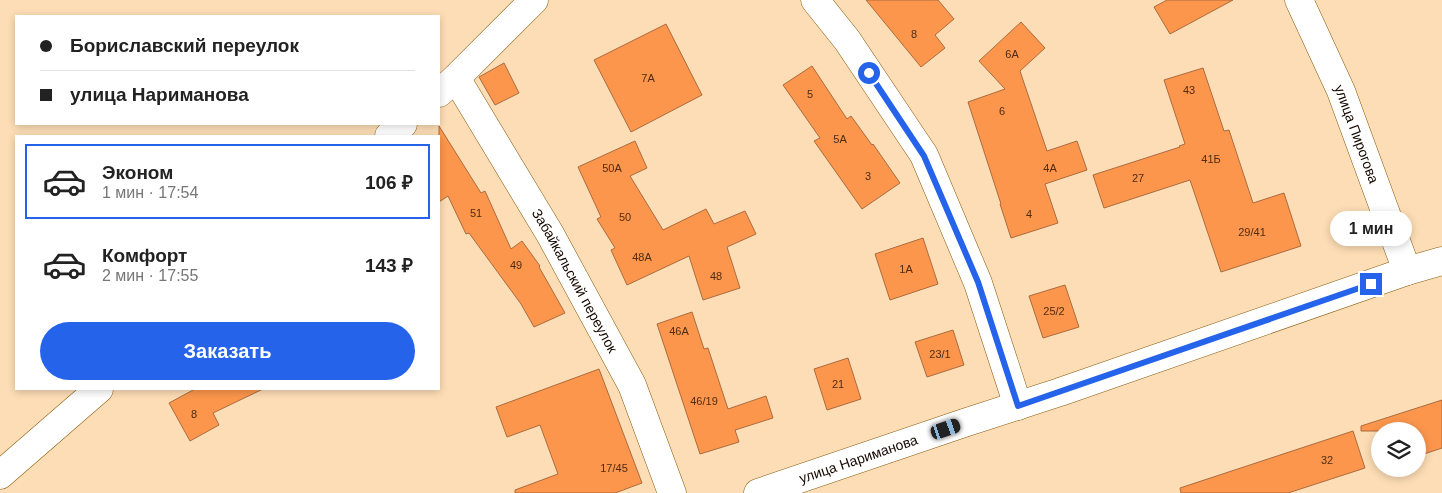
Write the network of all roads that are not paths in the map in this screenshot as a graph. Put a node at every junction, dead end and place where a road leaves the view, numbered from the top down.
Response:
1 (534, 0) edge
2 (815, 0) edge
3 (1299, 0) edge
4 (447, 85) edge
5 (402, 125) edge
6 (390, 135) edge
7 (1442, 261) edge
8 (1407, 271) junction
9 (98, 390) edge
10 (1018, 406) junction
11 (0, 475) edge
12 (672, 493) edge
13 (758, 493) edge

1 - 4 street
2 - 10 street
3 - 8 street, улица Пирогова
4 - 12 street, Забайкальский переулок
5 - 6 street
7 - 8 street, улица Нариманова
8 - 10 street, улица Нариманова
9 - 11 street
10 - 13 street, улица Нариманова

